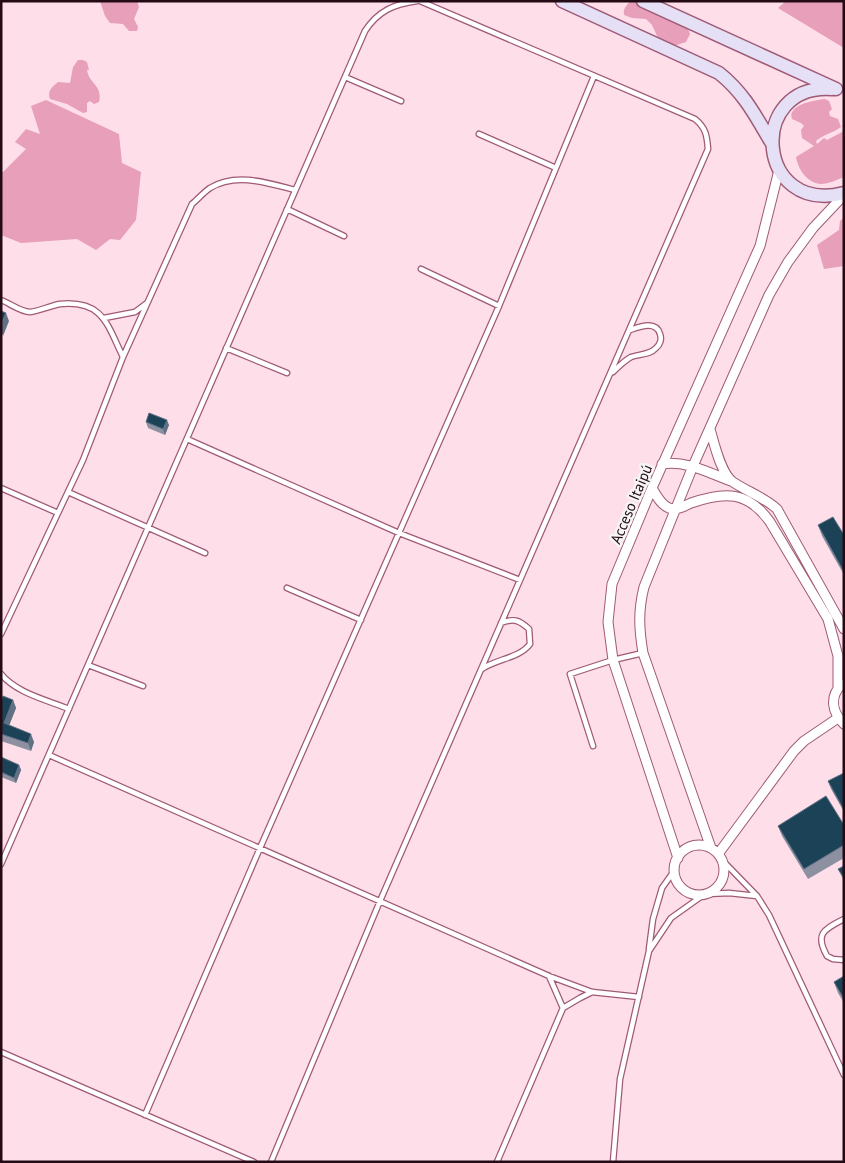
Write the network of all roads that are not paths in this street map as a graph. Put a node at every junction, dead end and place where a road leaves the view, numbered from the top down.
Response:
1 (418, 1) edge
2 (562, 1) edge
3 (643, 1) edge
4 (594, 76) junction
5 (345, 77) junction
6 (840, 90) edge
7 (401, 101) dead end
8 (479, 134) dead end
9 (771, 142) junction
10 (556, 168) junction
11 (779, 170) junction
12 (295, 190) junction
13 (844, 194) edge
14 (287, 210) junction
15 (344, 236) dead end
16 (421, 269) dead end
17 (1, 300) edge
18 (148, 302) junction
19 (499, 306) junction
20 (104, 318) junction
21 (629, 331) junction
22 (226, 348) junction
23 (122, 357) junction
24 (287, 373) dead end
25 (610, 375) junction
26 (710, 429) junction
27 (187, 439) junction
28 (662, 464) junction
29 (693, 466) junction
30 (731, 481) junction
31 (1, 488) edge
32 (652, 488) junction
33 (68, 492) junction
34 (676, 509) junction
35 (58, 513) junction
36 (148, 528) junction
37 (399, 533) junction
38 (205, 553) dead end
39 (520, 580) junction
40 (287, 588) dead end
41 (361, 620) junction
42 (501, 623) junction
43 (844, 629) edge
44 (1, 634) edge
45 (643, 653) junction
46 (613, 660) junction
47 (88, 665) junction
48 (481, 670) junction
49 (1, 674) edge
50 (841, 685) edge
51 (143, 686) dead end
52 (69, 709) junction
53 (841, 721) edge
54 (594, 746) dead end
55 (49, 755) junction
56 (260, 848) junction
57 (717, 854) junction
58 (678, 858) junction
59 (1, 864) edge
60 (674, 871) junction
61 (704, 895) junction
62 (757, 896) junction
63 (380, 901) junction
64 (844, 919) edge
65 (649, 951) junction
66 (844, 960) edge
67 (549, 976) junction
68 (592, 992) junction
69 (639, 997) junction
70 (563, 1008) junction
71 (1, 1052) edge
72 (844, 1076) edge
73 (145, 1115) junction
74 (254, 1162) edge
75 (271, 1162) edge
76 (497, 1162) edge
77 (613, 1162) edge

1 - 4 lane
1 - 5 lane
2 - 9 street
3 - 6 street
4 - 10 lane
4 - 21 lane
5 - 7 lane
5 - 12 lane
6 - 9 street
8 - 10 lane
9 - 11 street
10 - 19 lane
11 - 13 street
11 - 28 street, Acceso Itaipú
12 - 14 lane
12 - 18 lane
13 - 26 street
14 - 15 lane
14 - 22 lane
16 - 19 lane
17 - 20 lane
18 - 20 lane
18 - 23 lane
19 - 37 lane
20 - 23 lane
21 - 25 lane
21 - 25 lane
22 - 24 lane
22 - 27 lane
23 - 33 lane
25 - 39 lane
26 - 29 street
26 - 30 street
27 - 36 lane
27 - 37 lane
28 - 29 street
28 - 32 street, Acceso Itaipú
29 - 30 street
29 - 34 street
30 - 43 street
31 - 35 lane
32 - 34 street
32 - 46 street, Acceso Itaipú
33 - 35 lane
33 - 36 lane
34 - 45 street
34 - 50 street
35 - 44 lane
36 - 38 lane
36 - 47 lane
37 - 39 lane
37 - 41 lane
39 - 42 lane
40 - 41 lane
41 - 56 lane
42 - 48 lane
42 - 48 lane
45 - 46 lane
45 - 57 street
46 - 54 lane
46 - 58 street, Acceso Itaipú
47 - 51 lane
47 - 52 lane
48 - 63 lane
49 - 52 lane
50 - 53 street
52 - 55 lane
53 - 57 street
55 - 56 lane
55 - 59 lane
56 - 63 lane
56 - 73 lane
57 - 58 street
57 - 61 street
57 - 62 lane
58 - 60 street
60 - 61 street
60 - 65 lane
61 - 62 lane
61 - 65 lane
62 - 72 lane
63 - 67 lane
63 - 75 lane
64 - 66 lane
65 - 69 lane
67 - 68 lane
67 - 70 lane
68 - 69 lane
68 - 70 lane
69 - 77 lane
70 - 76 lane
71 - 73 lane
73 - 74 lane

